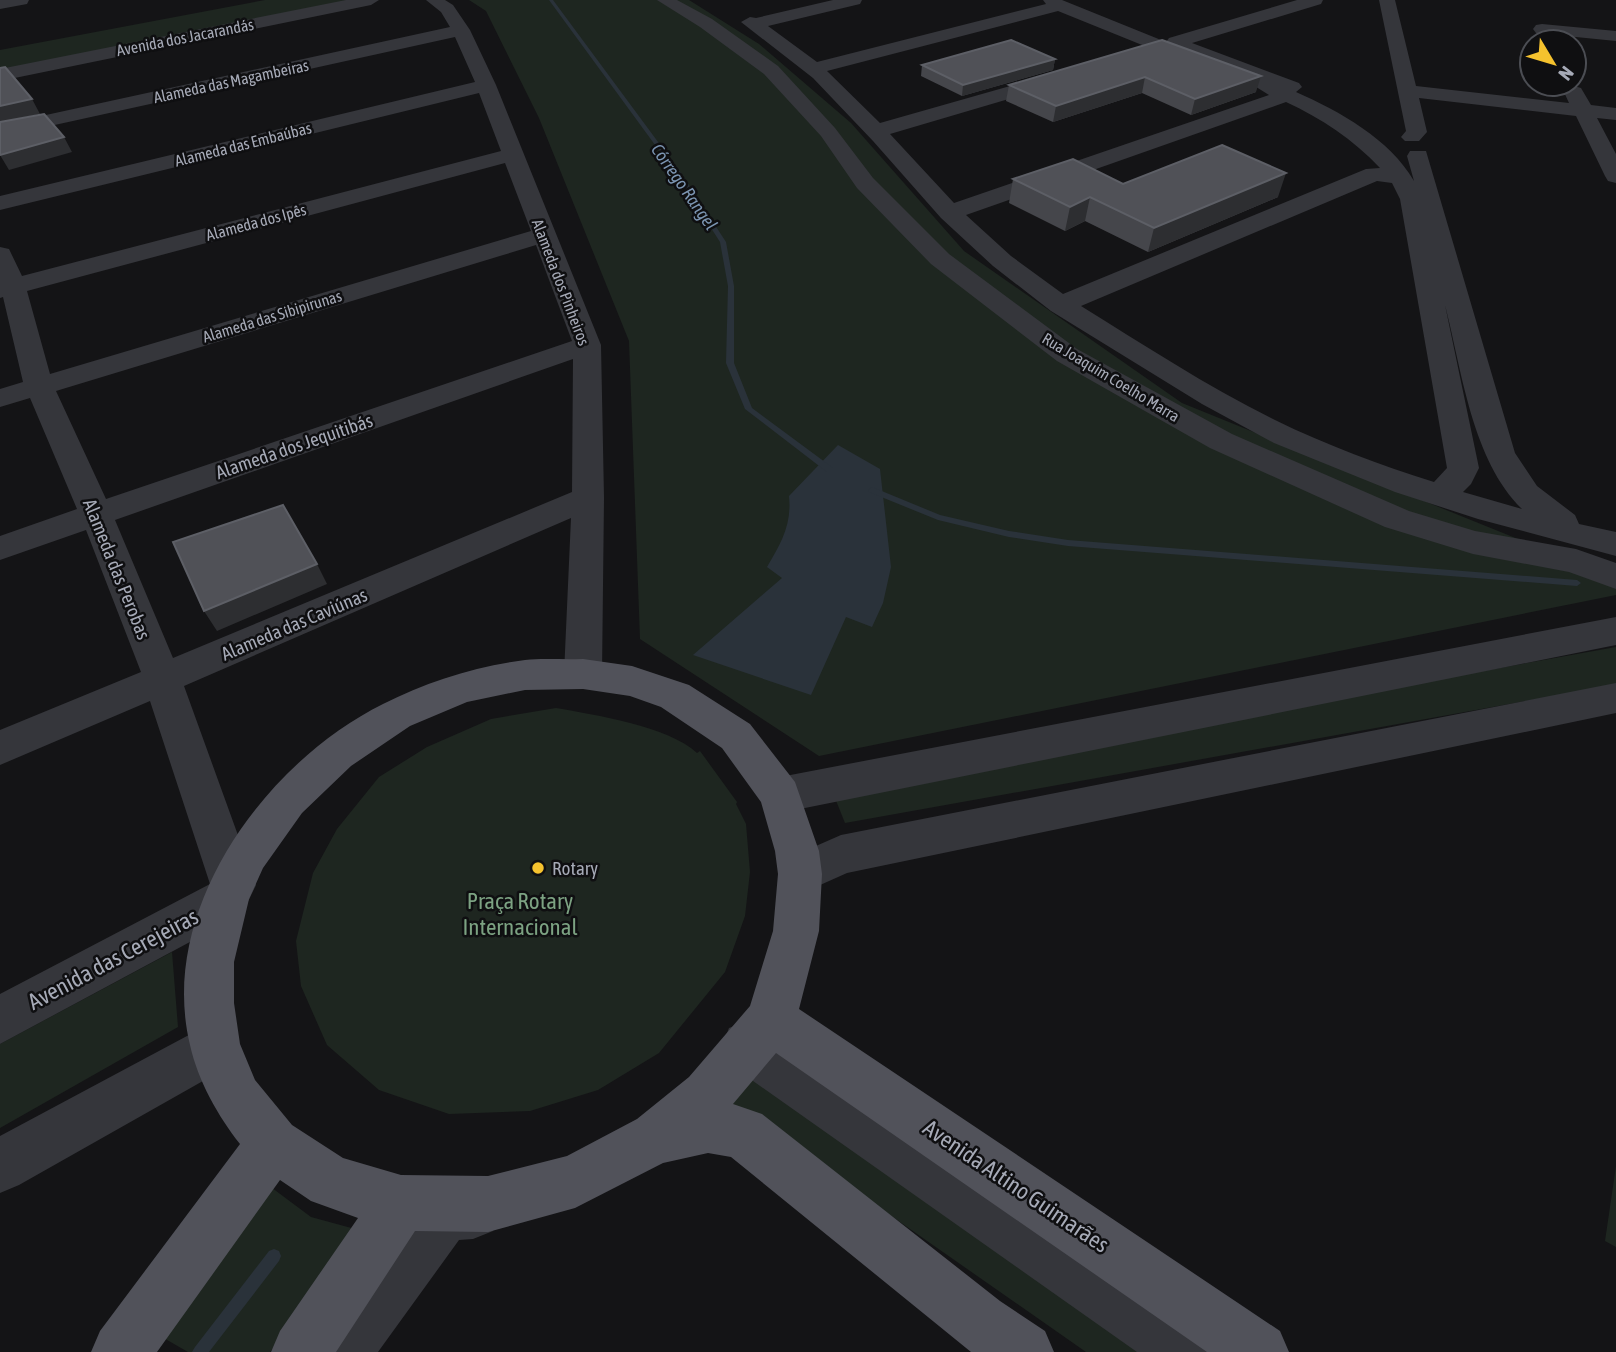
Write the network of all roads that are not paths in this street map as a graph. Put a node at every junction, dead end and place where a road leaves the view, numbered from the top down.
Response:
1 (22, 0) edge
2 (371, 0) edge
3 (434, 0) edge
4 (666, 0) edge
5 (709, 0) edge
6 (854, 0) edge
7 (1315, 0) edge
8 (1387, 0) edge
9 (1067, 1) edge
10 (0, 4) edge
11 (1533, 9) dead end
12 (754, 24) junction
13 (1542, 28) edge
14 (461, 30) junction
15 (1588, 36) edge
16 (1616, 36) edge
17 (1168, 44) junction
18 (1135, 54) edge
19 (813, 69) junction
20 (1082, 70) edge
21 (0, 75) edge
22 (486, 85) junction
23 (1410, 91) junction
24 (1288, 95) junction
25 (1577, 98) edge
26 (1583, 110) junction
27 (1616, 114) edge
28 (875, 130) junction
29 (0, 131) edge
30 (1393, 147) junction
31 (511, 155) junction
32 (1616, 176) edge
33 (0, 203) edge
34 (949, 213) junction
35 (544, 235) junction
36 (0, 254) edge
37 (7, 288) edge
38 (1060, 305) junction
39 (587, 345) junction
40 (38, 386) junction
41 (0, 398) edge
42 (1304, 444) junction
43 (1275, 466) junction
44 (1439, 496) junction
45 (588, 498) junction
46 (96, 514) junction
47 (1586, 537) junction
48 (1616, 544) edge
49 (0, 548) edge
50 (1616, 577) edge
51 (1616, 631) edge
52 (583, 674) junction
53 (163, 680) junction
54 (1616, 698) edge
55 (0, 748) edge
56 (780, 795) junction
57 (800, 874) junction
58 (230, 892) junction
59 (0, 1020) edge
60 (759, 1033) junction
61 (215, 1046) junction
62 (729, 1130) junction
63 (656, 1138) junction
64 (273, 1144) junction
65 (0, 1166) edge
66 (401, 1203) junction
67 (992, 1342) edge
68 (121, 1352) edge
69 (300, 1352) edge
70 (343, 1352) edge
71 (1188, 1352) edge
72 (1259, 1352) edge

1 - 10 street
2 - 21 street, Avenida dos Jacarandás
3 - 14 street, Alameda dos Pinheiros
4 - 43 street, Rua Joaquim Coelho Marra
5 - 12 street, Rua Joaquim Coelho Marra
6 - 12 street
7 - 17 street
8 - 23 street
9 - 17 street
9 - 19 street
11 - 13 street
12 - 19 street, Rua Joaquim Coelho Marra
14 - 22 street, Alameda dos Pinheiros
14 - 29 street, Alameda das Magambeiras
15 - 16 street
17 - 18 street
17 - 24 street
17 - 30 street
19 - 28 street, Rua Joaquim Coelho Marra
20 - 28 street
22 - 31 street, Alameda dos Pinheiros
22 - 33 street, Alameda das Embaúbas
23 - 26 street
23 - 30 street
24 - 30 street
24 - 34 street
25 - 26 street
26 - 27 street
26 - 32 street
28 - 34 street, Rua Joaquim Coelho Marra
30 - 38 street
30 - 44 street
30 - 47 street
31 - 35 street, Alameda dos Pinheiros
31 - 37 street, Alameda dos Ipês
34 - 38 street, Rua Joaquim Coelho Marra
35 - 39 street, Alameda dos Pinheiros
35 - 40 street, Alameda das Sibipirunas
36 - 37 street, Alameda das Perobas
37 - 40 street, Alameda das Perobas
38 - 42 street, Rua Joaquim Coelho Marra
39 - 45 street, Alameda dos Pinheiros
39 - 46 street, Alameda dos Jequitibás
40 - 41 street, Alameda das Sibipirunas
40 - 46 street, Alameda das Perobas
42 - 43 street
42 - 44 street, Rua Joaquim Coelho Marra
43 - 50 street, Rua Joaquim Coelho Marra
44 - 47 street, Rua Joaquim Coelho Marra
45 - 52 street, Alameda dos Pinheiros
45 - 53 street, Alameda das Caviúnas
46 - 49 street, Alameda dos Jequitibás
46 - 53 street, Alameda das Perobas
47 - 48 street, Rua Joaquim Coelho Marra
51 - 56 street
52 - 56 main road
52 - 58 main road
53 - 55 street, Alameda das Caviúnas
53 - 58 street, Alameda das Perobas
54 - 57 street
56 - 57 main road
57 - 60 main road
58 - 59 street, Avenida das Cerejeiras
58 - 61 main road
60 - 63 main road
60 - 71 street
60 - 72 main road, Avenida Altino Guimarães
61 - 64 main road
61 - 65 street
62 - 63 main road
62 - 67 main road
62 - 70 street
63 - 66 main road
64 - 66 main road
64 - 68 main road
66 - 69 main road

